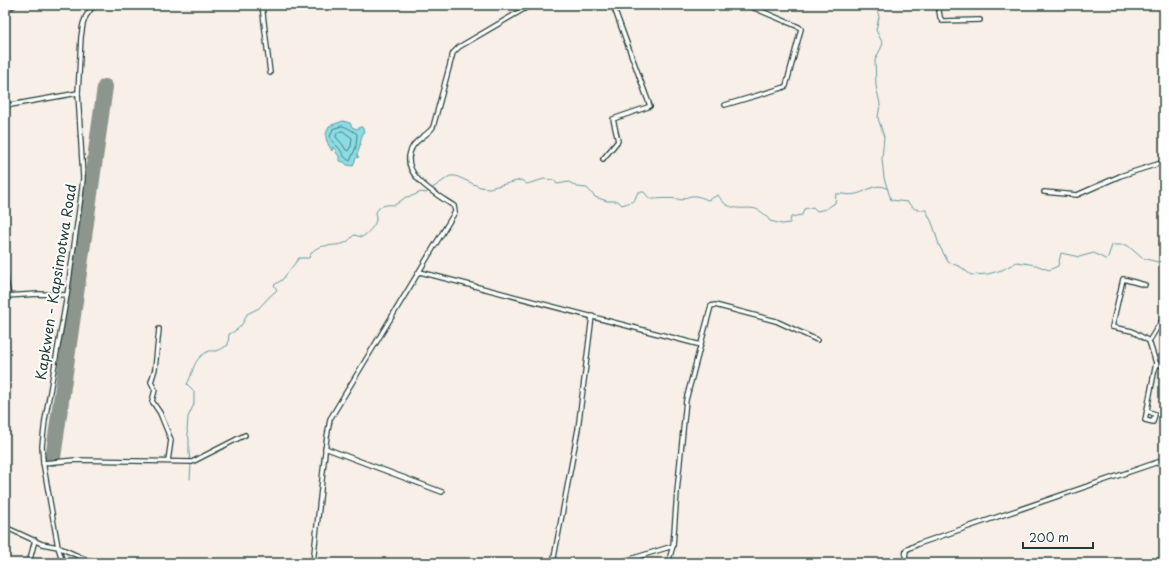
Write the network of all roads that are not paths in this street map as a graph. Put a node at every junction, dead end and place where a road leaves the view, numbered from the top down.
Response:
1 (13, 5) edge
2 (86, 5) edge
3 (262, 5) edge
4 (531, 5) edge
5 (613, 5) edge
6 (747, 5) edge
7 (938, 5) edge
8 (93, 6) edge
9 (5, 9) edge
10 (980, 20) dead end
11 (270, 72) dead end
12 (78, 93) junction
13 (725, 105) dead end
14 (5, 106) edge
15 (603, 159) dead end
16 (1164, 162) edge
17 (1044, 192) dead end
18 (420, 272) junction
19 (5, 275) edge
20 (1145, 285) dead end
21 (7, 296) edge
22 (68, 296) junction
23 (592, 316) junction
24 (1164, 317) edge
25 (159, 329) dead end
26 (817, 340) dead end
27 (1149, 341) junction
28 (700, 345) junction
29 (1156, 364) junction
30 (1164, 366) edge
31 (1147, 411) dead end
32 (245, 435) dead end
33 (325, 448) junction
34 (1164, 460) edge
35 (168, 461) junction
36 (43, 464) junction
37 (442, 492) dead end
38 (5, 527) edge
39 (35, 540) junction
40 (673, 546) junction
41 (58, 548) junction
42 (29, 563) edge
43 (63, 563) edge
44 (94, 563) edge
45 (313, 563) edge
46 (553, 563) edge
47 (616, 563) edge
48 (668, 563) edge
49 (906, 563) edge

1 - 9 highway
2 - 8 street
3 - 11 street
4 - 18 street
5 - 15 street
6 - 13 street
7 - 10 street
8 - 12 street, Kapkwen - Kapsimotwa Road
12 - 14 street
12 - 22 street, Kapkwen - Kapsimotwa Road
16 - 17 street
18 - 23 street
18 - 33 street
19 - 21 street
20 - 27 street
21 - 22 street
22 - 36 street, Kapkwen - Kapsimotwa Road
23 - 28 street
23 - 46 street
24 - 27 street
25 - 35 street
26 - 28 street
27 - 29 street
28 - 40 street
29 - 30 street
29 - 31 street
32 - 35 street
33 - 37 street
33 - 45 street
34 - 49 street
35 - 36 street
36 - 41 street, Kapkwen - Kapsimotwa Road
38 - 39 street
39 - 41 street
39 - 42 street
40 - 47 street
40 - 48 street
41 - 43 street, Kapkwen - Kapsimotwa Road
41 - 44 street

